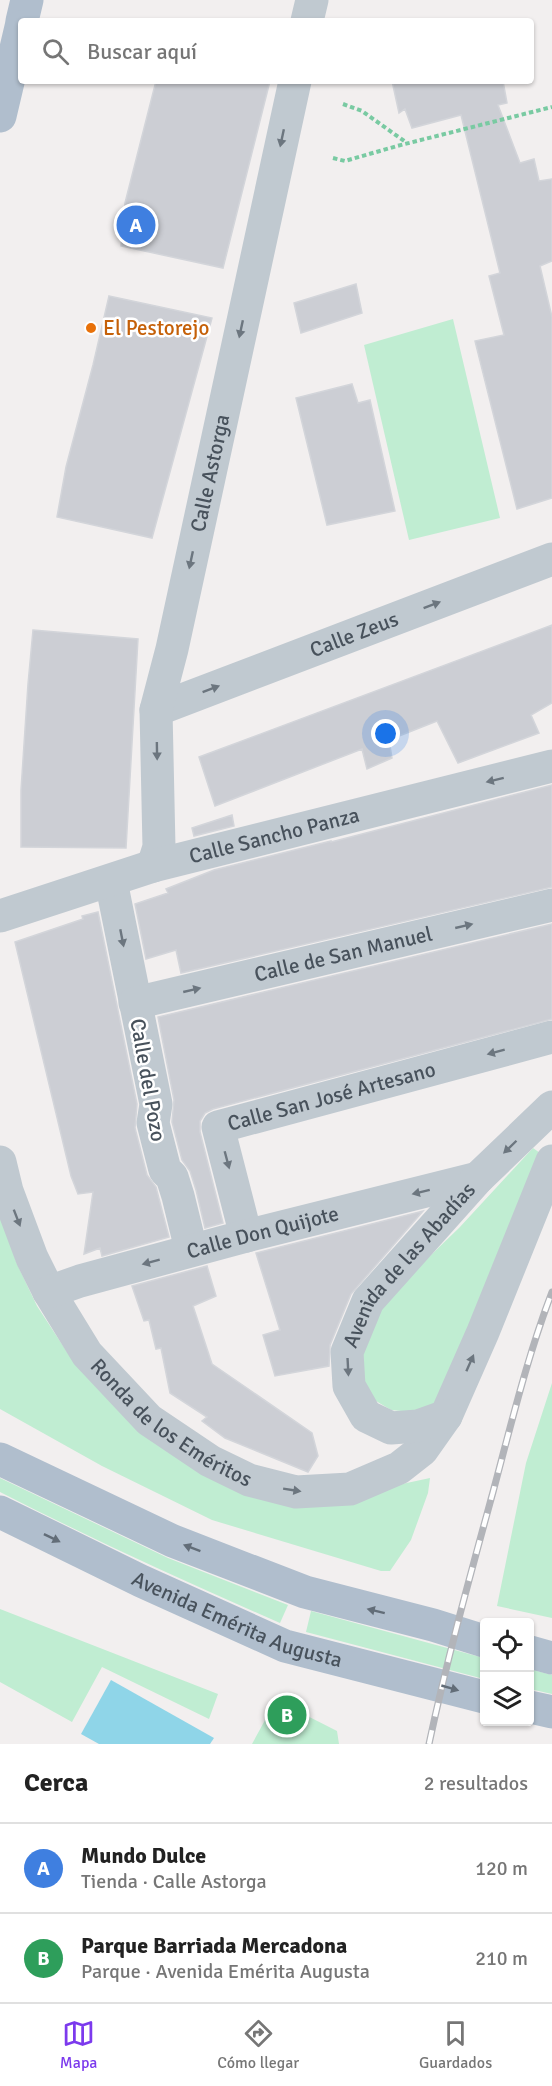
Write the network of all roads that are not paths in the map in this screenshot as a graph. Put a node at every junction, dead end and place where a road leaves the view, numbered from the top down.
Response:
1 (27, 0) edge
2 (312, 0) edge
3 (23, 18) edge
4 (309, 18) edge
5 (18, 40) edge
6 (294, 84) edge
7 (0, 116) edge
8 (552, 559) edge
9 (156, 710) junction
10 (552, 765) edge
11 (153, 866) junction
12 (111, 881) junction
13 (552, 905) edge
14 (0, 916) edge
15 (135, 1003) junction
16 (552, 1037) edge
17 (552, 1107) edge
18 (552, 1161) edge
19 (0, 1162) edge
20 (478, 1178) junction
21 (246, 1236) junction
22 (189, 1241) dead end
23 (49, 1292) junction
24 (446, 1416) junction
25 (0, 1459) edge
26 (0, 1512) edge
27 (480, 1640) edge
28 (534, 1653) edge
29 (552, 1658) edge
30 (480, 1696) edge
31 (534, 1708) edge
32 (552, 1712) edge

1 - 3 main road
2 - 4 street
5 - 7 main road
6 -> 9 street, Calle Astorga
9 -> 8 street, Calle Zeus
9 -> 11 street, Calle Astorga
10 -> 11 street, Calle Sancho Panza
11 - 12 street, Calle Sancho Panza
12 - 14 street, Calle Sancho Panza
12 -> 15 street, Calle del Pozo
15 -> 13 street, Calle de San Manuel
15 - 22 street, Calle del Pozo
16 -> 21 street, Calle San José Artesano
17 -> 20 street, Avenida de las Abadías
24 -> 18 street
19 -> 23 street, Ronda de los Eméritos
20 -> 21 street, Calle Don Quijote
20 -> 24 street, Avenida de las Abadías
21 -> 23 street, Calle Don Quijote
23 -> 24 street, Ronda de los Eméritos
27 -> 25 main road
26 -> 30 main road, Avenida Emérita Augusta
28 - 29 main road
31 - 32 main road

